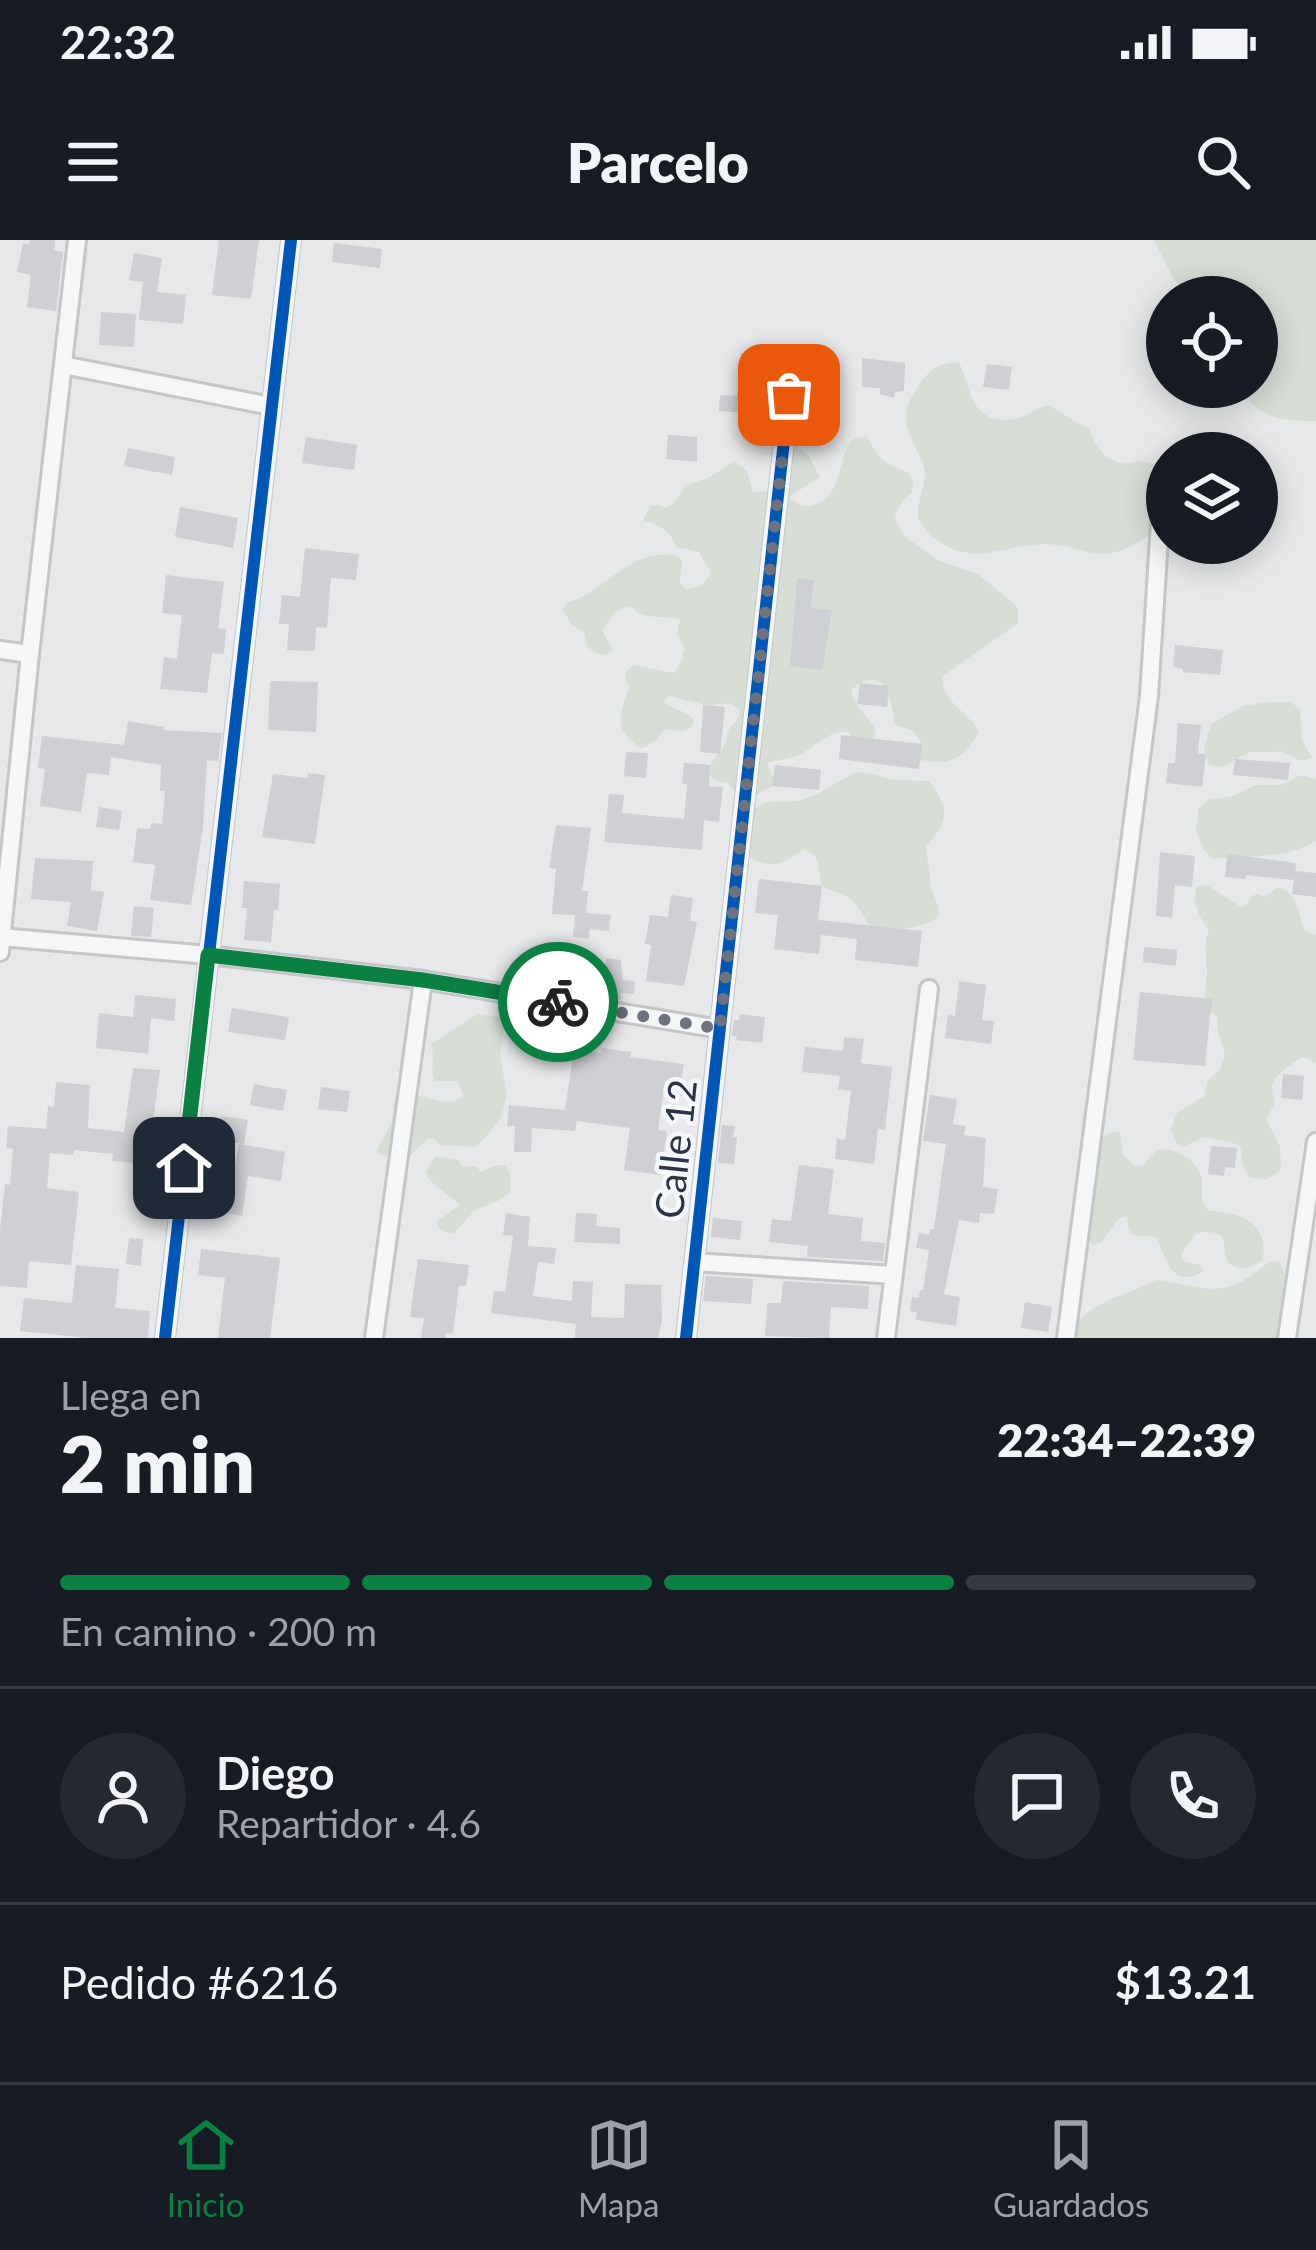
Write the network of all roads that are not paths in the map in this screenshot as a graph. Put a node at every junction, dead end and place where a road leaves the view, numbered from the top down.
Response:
1 (77, 240) edge
2 (291, 240) edge
3 (63, 365) junction
4 (789, 395) dead end
5 (271, 406) junction
6 (1157, 564) edge
7 (0, 650) edge
8 (30, 654) junction
9 (1, 938) edge
10 (0, 952) edge
11 (208, 955) junction
12 (423, 980) junction
13 (929, 989) dead end
14 (720, 1029) junction
15 (1316, 1142) edge
16 (694, 1262) junction
17 (1295, 1270) junction
18 (1316, 1273) edge
19 (894, 1275) junction
20 (165, 1338) edge
21 (374, 1338) edge
22 (686, 1338) edge
23 (886, 1338) edge
24 (1066, 1338) edge
25 (1287, 1338) edge

1 - 3 street
2 - 5 street
3 - 5 street
3 - 8 street
4 - 14 street, Calle 12
5 - 11 street
6 - 24 street
7 - 8 street
8 - 9 street
9 - 10 street
9 - 11 street
11 - 12 street
11 - 20 street
12 - 14 street
12 - 21 street
13 - 19 street
14 - 16 street, Calle 12
15 - 17 street
16 - 19 street
16 - 22 street, Calle 12
17 - 18 street
17 - 25 street
19 - 23 street

